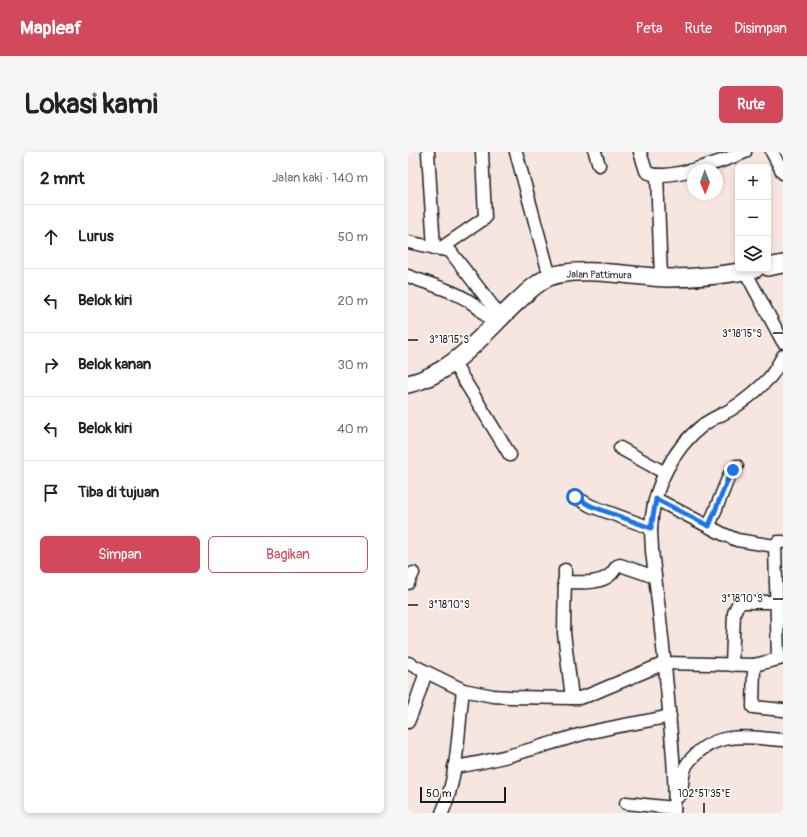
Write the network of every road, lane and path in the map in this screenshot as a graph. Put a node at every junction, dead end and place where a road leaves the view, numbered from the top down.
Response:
1 (428, 152) edge
2 (482, 152) edge
3 (516, 152) edge
4 (595, 152) edge
5 (640, 152) edge
6 (745, 152) edge
7 (772, 152) edge
8 (719, 157) edge
9 (599, 165) dead end
10 (783, 173) edge
11 (657, 175) junction
12 (408, 242) edge
13 (437, 248) junction
14 (783, 264) edge
15 (771, 266) edge
16 (736, 272) edge
17 (751, 272) edge
18 (408, 276) edge
19 (550, 277) junction
20 (661, 277) junction
21 (497, 320) junction
22 (783, 342) edge
23 (783, 356) edge
24 (453, 362) junction
25 (408, 384) edge
26 (620, 448) dead end
27 (510, 455) dead end
28 (737, 466) dead end
29 (665, 473) junction
30 (575, 497) dead end
31 (656, 499) junction
32 (709, 526) junction
33 (651, 528) junction
34 (779, 544) edge
35 (565, 570) dead end
36 (655, 577) junction
37 (564, 582) junction
38 (777, 602) junction
39 (780, 659) edge
40 (408, 663) edge
41 (665, 663) junction
42 (732, 665) junction
43 (754, 665) junction
44 (426, 672) junction
45 (462, 690) junction
46 (572, 698) junction
47 (783, 710) edge
48 (670, 716) junction
49 (408, 722) edge
50 (783, 740) edge
51 (454, 767) junction
52 (626, 803) dead end
53 (674, 808) edge
54 (442, 813) edge

1 - 13 street
2 - 13 street
3 - 19 street
4 - 9 street
5 - 11 street
6 - 8 street
7 - 10 street
8 - 11 street
11 - 20 street
12 - 13 street
13 - 21 street
14 - 15 street
16 - 20 street, Jalan Pattimura
17 - 22 street
18 - 21 street
19 - 20 street, Jalan Pattimura
19 - 21 street, Jalan Pattimura
21 - 24 street, Jalan Pattimura
23 - 29 street
24 - 25 street, Jalan Pattimura
24 - 27 street
26 - 29 street
28 - 32 street
29 - 31 street
30 - 33 street
31 - 32 street
31 - 33 street
32 - 34 street
33 - 36 street
34 - 38 street
35 - 37 street
36 - 37 street
36 - 41 street
37 - 46 street
38 - 39 street
38 - 42 street
39 - 43 street
40 - 44 street
41 - 42 street
41 - 46 street
41 - 48 street
42 - 43 street
43 - 47 street
44 - 45 street
44 - 49 street
45 - 46 street
45 - 51 street
48 - 51 street
48 - 53 street
50 - 53 street
51 - 54 street
52 - 53 street

